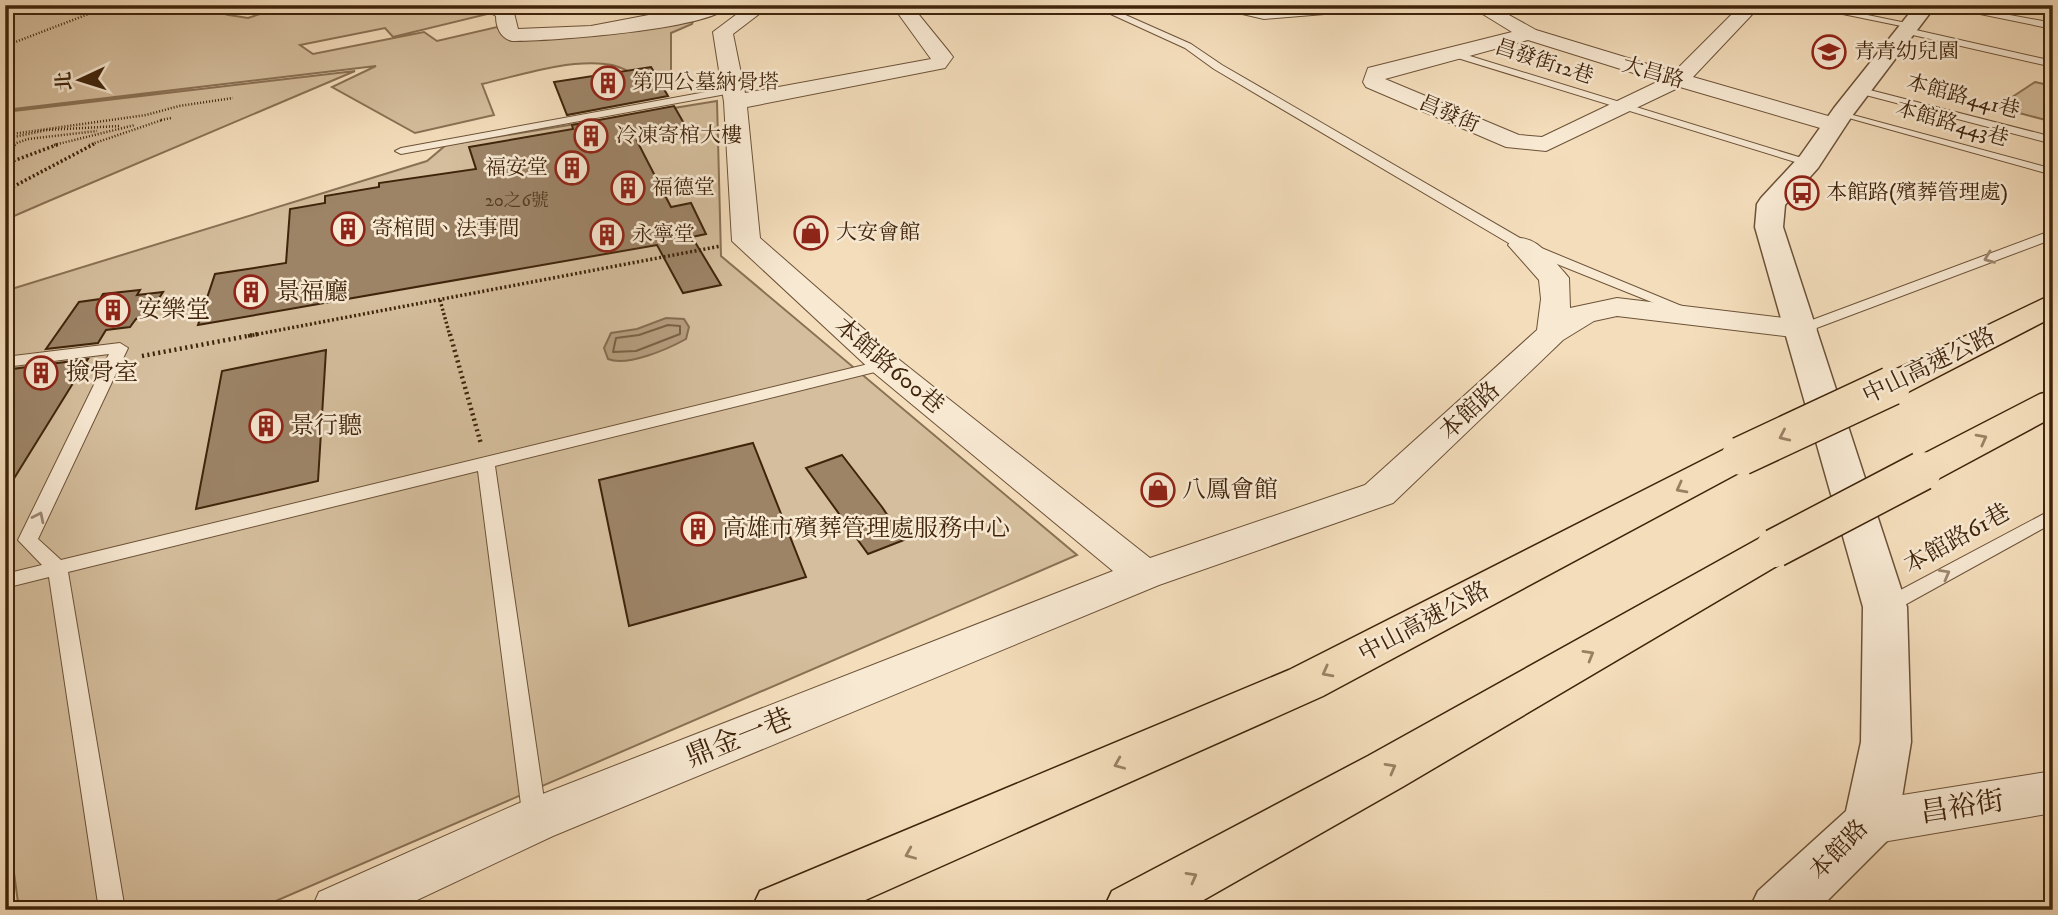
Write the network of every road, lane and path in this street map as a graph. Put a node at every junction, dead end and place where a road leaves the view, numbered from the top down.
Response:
1 (112, 5) edge
2 (486, 5) edge
3 (722, 5) edge
4 (762, 5) edge
5 (901, 5) edge
6 (1095, 5) edge
7 (1235, 5) edge
8 (1429, 5) edge
9 (1478, 5) edge
10 (1752, 5) edge
11 (1803, 5) edge
12 (1921, 17) edge
13 (2053, 26) edge
14 (1530, 34) junction
15 (5, 46) edge
16 (1454, 54) junction
17 (2053, 64) edge
18 (1678, 80) junction
19 (734, 96) junction
20 (233, 98) dead end
21 (1622, 107) junction
22 (1846, 110) junction
23 (171, 118) dead end
24 (162, 120) junction
25 (135, 125) junction
26 (114, 129) junction
27 (5, 137) edge
28 (2053, 141) edge
29 (5, 148) edge
30 (401, 151) dead end
31 (1809, 162) junction
32 (5, 164) edge
33 (2051, 172) dead end
34 (5, 191) edge
35 (2053, 234) edge
36 (746, 241) junction
37 (1522, 244) junction
38 (440, 300) junction
39 (2053, 304) edge
40 (1710, 320) junction
41 (1801, 329) junction
42 (1552, 333) junction
43 (115, 361) junction
44 (5, 362) edge
45 (885, 365) junction
46 (2053, 402) edge
47 (486, 463) junction
48 (2053, 515) edge
49 (58, 569) junction
50 (1144, 575) junction
51 (5, 581) edge
52 (1885, 607) junction
53 (2053, 792) edge
54 (535, 820) junction
55 (1871, 822) junction
56 (111, 910) edge
57 (338, 910) edge
58 (780, 910) edge
59 (1132, 910) edge
60 (1778, 910) edge

1 - 15 path
2 - 3 street
4 - 19 street
5 - 19 street
6 - 37 lane
7 - 8 lane
9 - 14 street, 大昌路
10 - 18 street, 昌發街
11 - 12 lane
12 - 13 lane
12 - 17 lane
12 - 22 street, 本館路
14 - 16 street, 昌發街
14 - 18 street, 大昌路
16 - 21 lane, 昌發街12巷
16 - 21 street, 昌發街
18 - 21 street, 昌發街
18 - 22 street, 大昌路
19 - 30 lane
19 - 36 street
20 - 27 path
21 - 31 lane, 昌發街12巷
22 - 28 lane, 本館路441巷
22 - 31 street, 本館路
22 - 33 lane, 本館路443巷
23 - 24 path
24 - 25 path
24 - 34 path
25 - 26 path
25 - 27 path
26 - 29 path
26 - 32 path
31 - 41 street, 本館路
35 -> 41 lane
36 - 38 path
36 - 45 street, 本館路600巷
37 - 40 lane
37 - 42 street
38 - 43 path
38 - 47 path
39 -> 58 highway, 中山高速公路, bridge
40 - 41 street, 本館路
40 - 42 street, 本館路
41 - 52 street, 本館路
42 - 50 street, 本館路
43 - 44 lane
49 -> 43 lane
45 - 47 lane
45 - 50 street, 本館路600巷
59 -> 46 highway, bridge
47 - 49 lane
47 - 54 lane
52 -> 48 lane, 本館路61巷
49 - 51 lane
49 - 56 lane
50 - 54 street, 鼎金一巷
52 - 55 street, 本館路
53 - 55 street, 昌裕街
54 - 57 street, 鼎金一巷
55 - 60 street, 本館路

